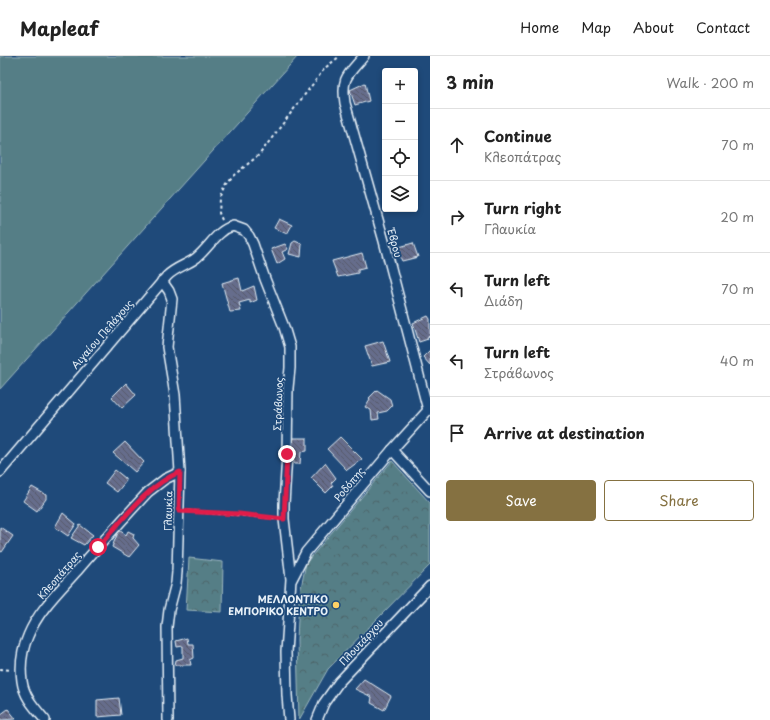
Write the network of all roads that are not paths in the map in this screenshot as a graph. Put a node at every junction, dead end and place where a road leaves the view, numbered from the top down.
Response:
1 (364, 56) edge
2 (229, 227) joint
3 (162, 281) junction
4 (429, 409) edge
5 (392, 450) junction
6 (0, 472) edge
7 (180, 472) junction
8 (430, 491) edge
9 (291, 579) junction
10 (430, 586) edge
11 (45, 720) edge
12 (168, 720) edge
13 (289, 720) edge
14 (317, 720) edge

1 - 4 street, Έβρου
2 - 3 street, Αιγαίου Πελάγους
2 - 9 street, Στράβωνος
3 - 6 street, Αιγαίου Πελάγους
3 - 7 street, Γλαυκία
4 - 5 street, Ροδόπης
5 - 8 street
5 - 9 street, Ροδόπης
7 - 11 street, Κλεοπάτρας
7 - 12 street, Γλαυκία
9 - 13 street, Στράβωνος
10 - 14 street, Πλουτάρχου

